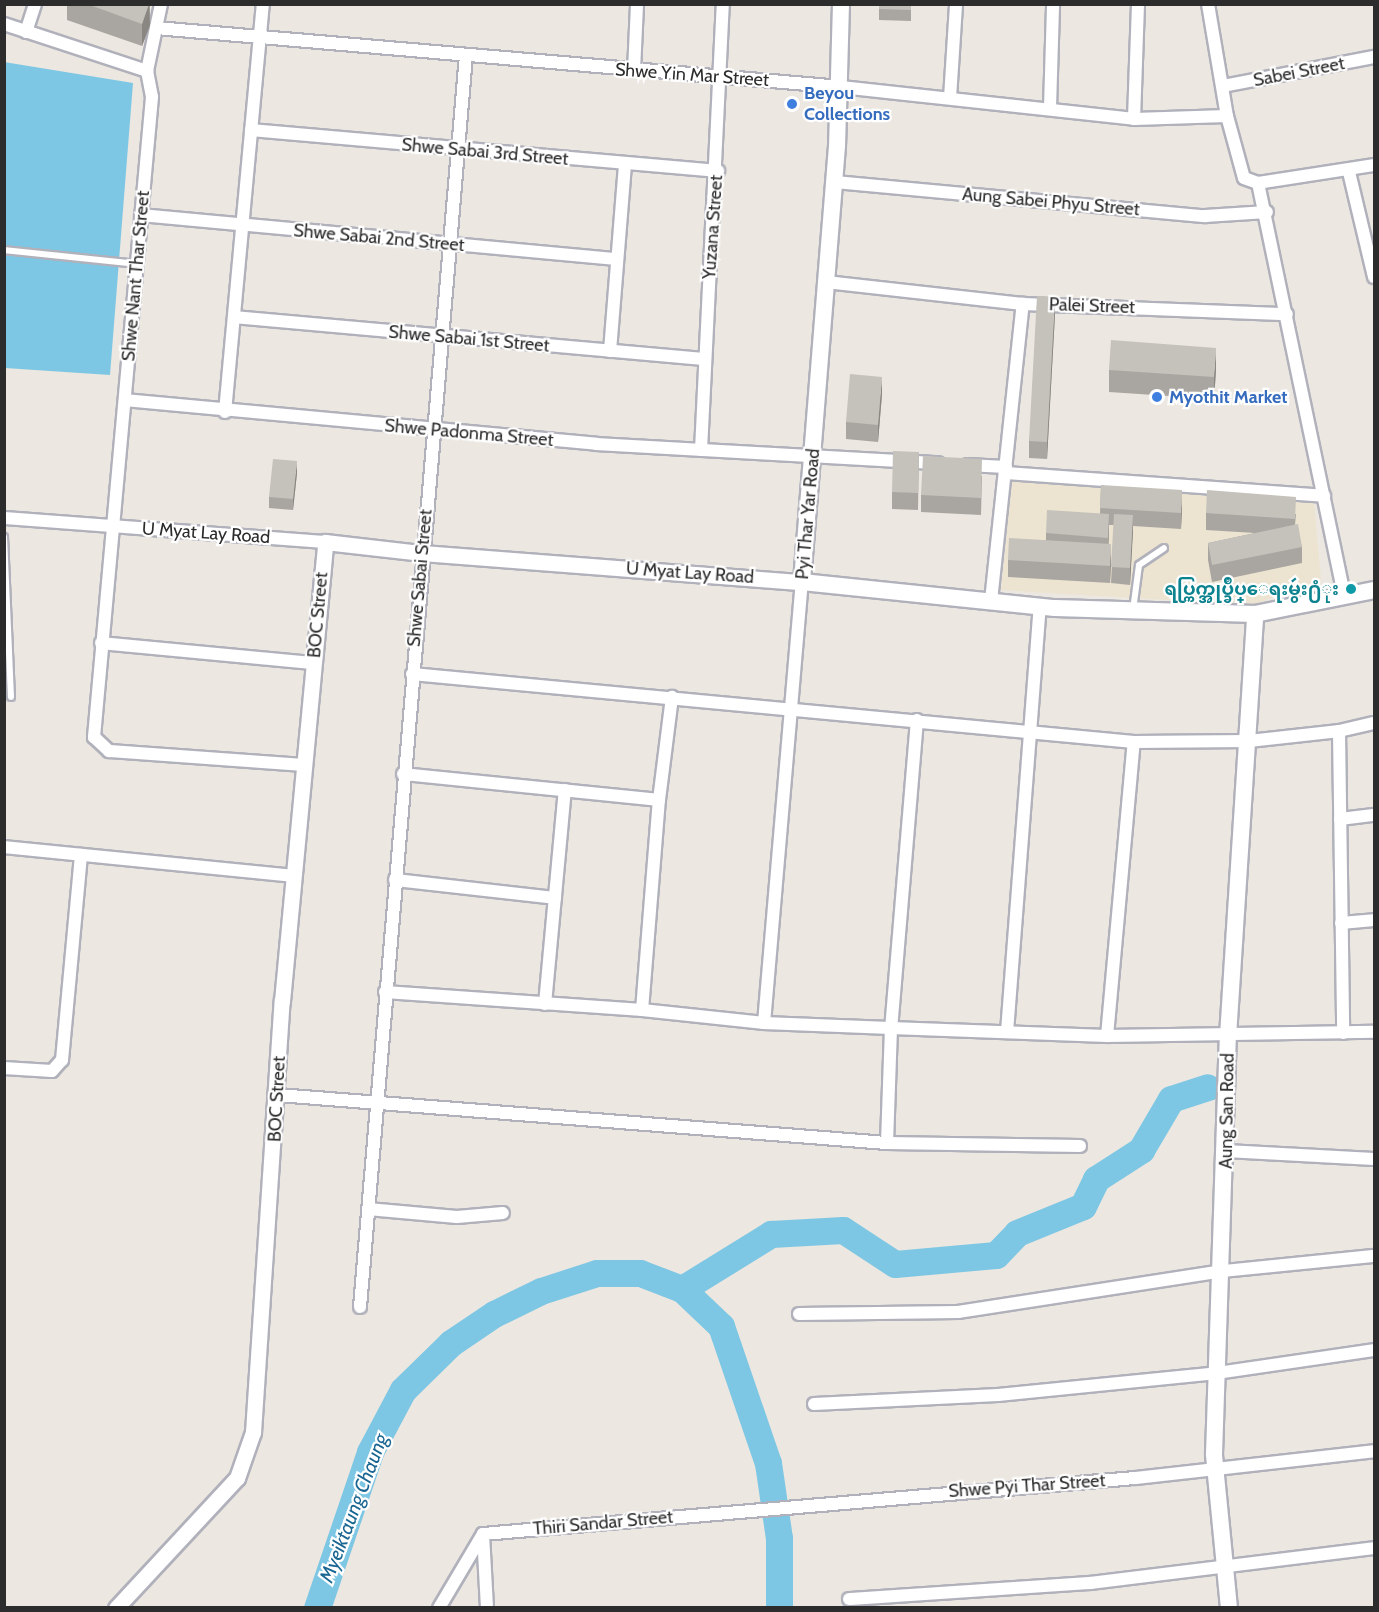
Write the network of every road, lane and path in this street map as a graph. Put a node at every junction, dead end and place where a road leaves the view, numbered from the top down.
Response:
1 (35, 4) edge
2 (161, 4) edge
3 (263, 4) edge
4 (637, 4) edge
5 (723, 4) edge
6 (841, 4) edge
7 (956, 4) edge
8 (1053, 4) edge
9 (1138, 4) edge
10 (1208, 4) edge
11 (4, 24) edge
12 (156, 28) junction
13 (26, 32) junction
14 (259, 37) junction
15 (466, 56) junction
16 (1374, 57) edge
17 (147, 71) junction
18 (634, 71) junction
19 (720, 77) junction
20 (1223, 86) junction
21 (841, 87) junction
22 (950, 98) junction
23 (1050, 108) junction
24 (1227, 116) junction
25 (1134, 119) junction
26 (251, 130) junction
27 (458, 150) junction
28 (625, 164) junction
29 (1374, 165) edge
30 (718, 171) junction
31 (1349, 171) junction
32 (834, 182) junction
33 (1258, 183) junction
34 (1267, 213) junction
35 (141, 215) junction
36 (243, 225) junction
37 (449, 245) junction
38 (4, 250) edge
39 (616, 259) junction
40 (137, 264) junction
41 (1374, 277) edge
42 (826, 282) junction
43 (1023, 304) junction
44 (1287, 314) junction
45 (234, 317) junction
46 (440, 337) junction
47 (610, 351) junction
48 (703, 359) junction
49 (126, 400) junction
50 (225, 412) junction
51 (433, 429) junction
52 (701, 450) junction
53 (812, 456) junction
54 (1005, 470) junction
55 (1324, 496) junction
56 (4, 518) edge
57 (112, 526) junction
58 (4, 537) edge
59 (325, 542) junction
60 (1164, 548) dead end
61 (422, 553) junction
62 (802, 582) junction
63 (1374, 590) edge
64 (1344, 596) junction
65 (991, 601) junction
66 (1040, 606) junction
67 (1133, 610) junction
68 (1255, 614) junction
69 (101, 643) junction
70 (314, 663) junction
71 (412, 674) junction
72 (11, 697) dead end
73 (672, 697) junction
74 (789, 707) junction
75 (917, 720) junction
76 (1374, 723) edge
77 (1027, 731) junction
78 (1339, 731) junction
79 (1249, 741) junction
80 (1134, 742) junction
81 (304, 765) junction
82 (404, 774) junction
83 (565, 790) junction
84 (659, 800) junction
85 (1374, 815) edge
86 (1340, 819) junction
87 (4, 847) edge
88 (81, 855) junction
89 (294, 876) junction
90 (394, 880) junction
91 (555, 898) junction
92 (1374, 920) edge
93 (1341, 923) junction
94 (385, 992) junction
95 (545, 1004) junction
96 (642, 1010) junction
97 (764, 1023) junction
98 (891, 1028) junction
99 (1007, 1032) junction
100 (1374, 1032) edge
101 (1343, 1033) junction
102 (1107, 1036) junction
103 (1228, 1036) junction
104 (4, 1068) edge
105 (278, 1095) junction
106 (376, 1101) junction
107 (887, 1143) junction
108 (1080, 1146) dead end
109 (1226, 1151) junction
110 (1374, 1159) edge
111 (368, 1209) junction
112 (503, 1213) dead end
113 (1374, 1256) edge
114 (1222, 1271) junction
115 (360, 1307) dead end
116 (799, 1314) dead end
117 (1374, 1350) edge
118 (1217, 1373) junction
119 (814, 1404) dead end
120 (1374, 1451) edge
121 (1215, 1470) junction
122 (723, 1511) joint
123 (483, 1534) junction
124 (1374, 1548) edge
125 (1225, 1569) junction
126 (849, 1599) dead end
127 (116, 1608) edge
128 (439, 1608) edge
129 (487, 1608) edge
130 (1229, 1608) edge

1 - 13 street
2 - 12 street, Shwe Nant Thar Street
3 - 14 street
4 - 18 street
5 - 19 street, Yuzana Street
6 - 21 main road, Pyi Thar Yar Road
7 - 22 street
8 - 23 street
9 - 25 street
10 - 20 street
11 - 13 street
12 - 14 street, Shwe Yin Mar Street
12 - 17 street, Shwe Nant Thar Street
13 - 17 street
14 - 15 street, Shwe Yin Mar Street
14 - 26 street
15 - 18 street, Shwe Yin Mar Street
15 - 27 street, Shwe Sabai Street
16 - 20 street, Sabei Street
17 - 35 street, Shwe Nant Thar Street
18 - 19 street, Shwe Yin Mar Street
19 - 21 street, Shwe Yin Mar Street
19 - 30 street, Yuzana Street
20 - 24 street
21 - 22 street, Shwe Yin Mar Street
21 - 32 main road, Pyi Thar Yar Road
22 - 23 street, Shwe Yin Mar Street
23 - 25 street, Shwe Yin Mar Street
24 - 25 street, Shwe Yin Mar Street
24 - 33 street
26 - 27 street, Shwe Sabai 3rd Street
26 - 36 street
27 - 28 street, Shwe Sabai 3rd Street
27 - 37 street, Shwe Sabai Street
28 - 30 street, Shwe Sabai 3rd Street
28 - 39 street
29 - 31 street
30 - 48 street, Yuzana Street
31 - 33 street
31 - 41 street
32 - 34 street, Aung Sabei Phyu Street
32 - 42 main road, Pyi Thar Yar Road
33 - 34 street
34 - 44 street
35 - 36 street, Shwe Sabai 2nd Street
35 - 40 street, Shwe Nant Thar Street
36 - 37 street, Shwe Sabai 2nd Street
36 - 45 street
37 - 39 street, Shwe Sabai 2nd Street
37 - 46 street, Shwe Sabai Street
38 - 40 lane
39 - 47 street
40 - 49 street, Shwe Nant Thar Street
42 - 43 street, Palei Street
42 - 53 main road, Pyi Thar Yar Road
43 - 44 street, Palei Street
43 - 54 street
44 - 55 street
45 - 46 street, Shwe Sabai 1st Street
45 - 50 street
46 - 47 street, Shwe Sabai 1st Street
46 - 51 street, Shwe Sabai Street
47 - 48 street, Shwe Sabai 1st Street
48 - 52 street, Yuzana Street
49 - 50 street, Shwe Padonma Street
49 - 57 street, Shwe Nant Thar Street
50 - 51 street, Shwe Padonma Street
51 - 52 street, Shwe Padonma Street
51 - 61 street, Shwe Sabai Street
52 - 53 street, Shwe Padonma Street
53 - 54 street, Shwe Padonma Street
53 - 62 main road, Pyi Thar Yar Road
54 - 55 street, Shwe Padonma Street
54 - 65 street
55 - 64 street
56 - 57 street, U Myat Lay Road
57 - 59 street, U Myat Lay Road
57 - 69 street, Shwe Nant Thar Street
58 - 72 lane
59 - 61 street, U Myat Lay Road
59 - 70 street, BOC Street
60 - 67 lane
61 - 62 street, U Myat Lay Road
61 - 71 street, Shwe Sabai Street
62 - 65 main road, U Myat Lay Road
62 - 74 street, Pyi Thar Yar Road
63 - 64 main road, U Myat Lay Road
64 - 68 main road, U Myat Lay Road
65 - 66 main road, U Myat Lay Road
66 - 67 main road, U Myat Lay Road
66 - 77 street
67 - 68 main road, U Myat Lay Road
68 - 79 main road, Aung San Road
69 - 70 street
69 - 81 street, Shwe Nant Thar Street
70 - 81 street, BOC Street
71 - 73 street
71 - 82 street, Shwe Sabai Street
73 - 74 street
73 - 84 street
74 - 75 street
74 - 97 street, Pyi Thar Yar Road
75 - 77 street
75 - 98 street
76 - 78 street
77 - 80 street
77 - 99 street
78 - 79 street
78 - 86 street
79 - 80 street
79 - 103 main road, Aung San Road
80 - 102 street
81 - 89 street, BOC Street
82 - 83 street
82 - 90 street, Shwe Sabai Street
83 - 84 street
83 - 91 street
84 - 96 street
85 - 86 street
86 - 93 street
87 - 88 street
88 - 89 street
88 - 104 street
89 - 105 street, BOC Street
90 - 91 street
90 - 94 street, Shwe Sabai Street
91 - 95 street
92 - 93 street
93 - 101 street
94 - 95 street
94 - 106 street, Shwe Sabai Street
95 - 96 street
96 - 97 street
97 - 98 street
98 - 99 street
98 - 107 street
99 - 102 street
100 - 101 street
101 - 103 street
102 - 103 street
103 - 109 main road, Aung San Road
105 - 106 street
105 - 127 street, BOC Street
106 - 107 street
106 - 111 street, Shwe Sabai Street
107 - 108 street
109 - 110 street
109 - 114 main road, Aung San Road
111 - 112 street
111 - 115 street, Shwe Sabai Street
113 - 114 street
114 - 116 street
114 - 118 main road, Aung San Road
117 - 118 street
118 - 119 street
118 - 121 main road, Aung San Road
120 - 121 street, Shwe Pyi Thar Street
121 - 122 street, Shwe Pyi Thar Street
121 - 125 main road, Aung San Road
122 - 123 street, Thiri Sandar Street
123 - 128 street
123 - 129 street
124 - 125 street
125 - 126 street
125 - 130 main road, Aung San Road

